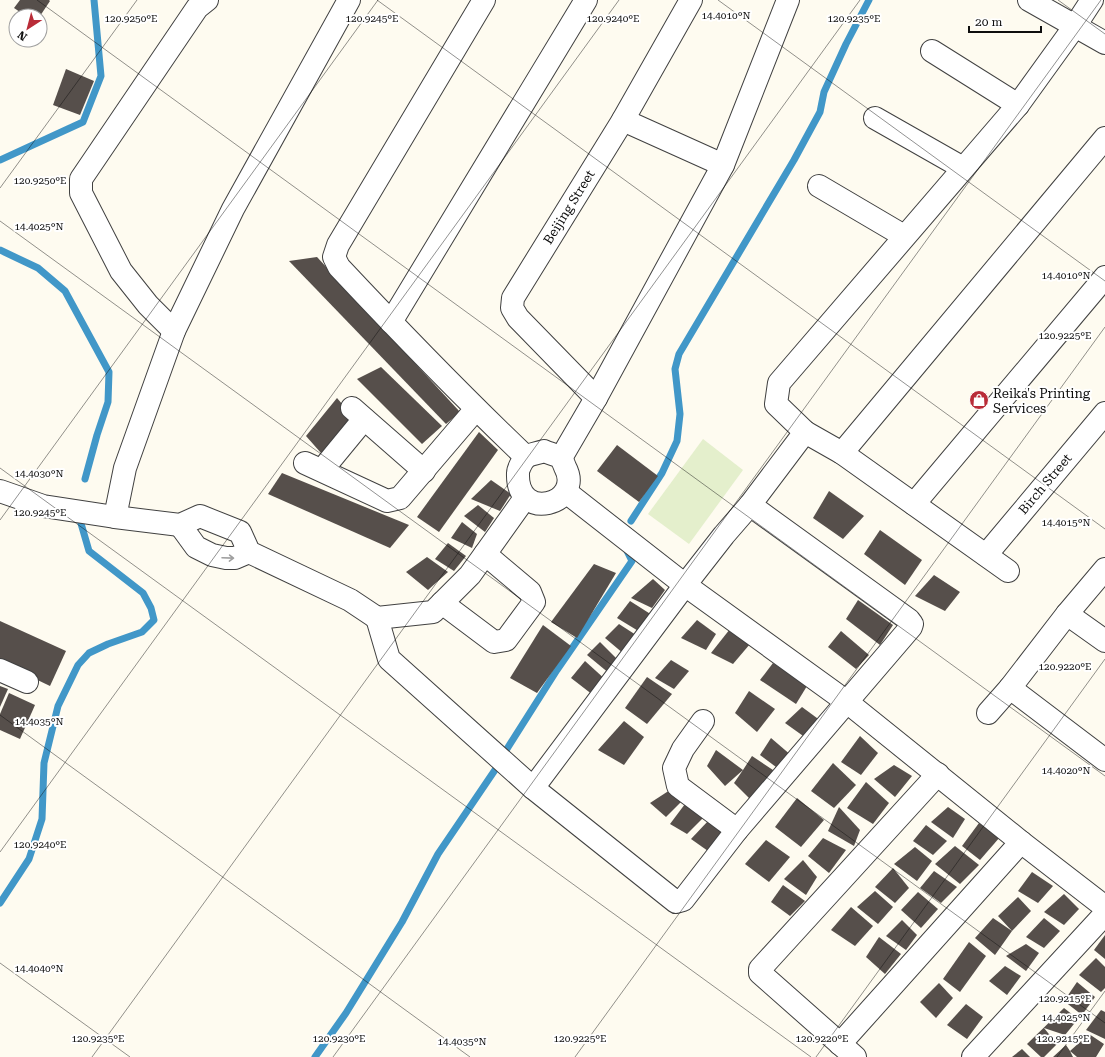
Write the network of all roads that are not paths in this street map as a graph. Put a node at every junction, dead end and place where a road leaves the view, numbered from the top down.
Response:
1 (206, 0) edge
2 (349, 0) edge
3 (484, 0) edge
4 (586, 0) edge
5 (691, 0) edge
6 (788, 0) edge
7 (1029, 0) edge
8 (1092, 0) edge
9 (1076, 26) junction
10 (1105, 43) edge
11 (932, 51) dead end
12 (1018, 105) junction
13 (875, 118) dead end
14 (623, 120) junction
15 (1105, 138) edge
16 (723, 165) junction
17 (963, 168) junction
18 (819, 186) dead end
19 (904, 236) junction
20 (1105, 277) edge
21 (391, 322) junction
22 (174, 331) junction
23 (596, 398) junction
24 (476, 409) junction
25 (1105, 412) edge
26 (805, 432) junction
27 (842, 453) junction
28 (526, 457) junction
29 (561, 458) junction
30 (424, 471) junction
31 (0, 492) edge
32 (566, 492) junction
33 (525, 498) junction
34 (914, 504) junction
35 (750, 505) junction
36 (115, 517) junction
37 (180, 525) junction
38 (249, 552) junction
39 (485, 554) junction
40 (986, 555) junction
41 (1105, 569) edge
42 (1008, 571) dead end
43 (685, 584) junction
44 (442, 602) junction
45 (1067, 614) junction
46 (378, 618) junction
47 (1105, 641) edge
48 (0, 670) edge
49 (27, 682) dead end
50 (1010, 688) junction
51 (847, 702) junction
52 (988, 713) dead end
53 (703, 721) dead end
54 (1105, 760) edge
55 (938, 774) junction
56 (533, 788) junction
57 (738, 830) junction
58 (1021, 842) junction
59 (1105, 906) edge
60 (1105, 914) edge
61 (848, 1050) edge
62 (973, 1057) edge

1 - 22 street
2 - 22 street
3 - 21 street
4 - 21 street
5 - 14 street, Beijing Street
6 - 16 street
7 - 9 street
8 - 9 street
9 - 10 street
9 - 12 street
11 - 12 street
12 - 17 street
13 - 17 street
14 - 16 street
14 - 23 street, Beijing Street
15 - 27 street
16 - 23 street
17 - 19 street
18 - 19 street
19 - 26 street
20 - 34 street
21 - 24 street
22 - 36 street
23 - 29 street
24 - 28 street
24 - 30 street
25 - 40 street, Birch Street
26 - 27 street
26 - 35 street
27 - 34 street
28 - 29 street
28 - 33 street
29 - 32 street
30 - 30 street
31 - 36 street
32 - 33 street
32 - 43 street
33 - 39 street
34 - 40 street
35 - 43 street
35 - 51 street
36 - 37 street
37 -> 38 street
37 - 38 street
38 - 46 street
39 - 44 street
39 - 44 street
40 - 42 street
41 - 45 street
43 - 51 street
43 - 56 street
44 - 46 street
45 - 47 street
45 - 50 street
46 - 56 street
48 - 49 street
50 - 52 street
50 - 54 street
51 - 55 street
51 - 57 street
53 - 57 street
55 - 58 street
55 - 61 street
56 - 57 street
58 - 59 street
58 - 61 street
60 - 62 street

